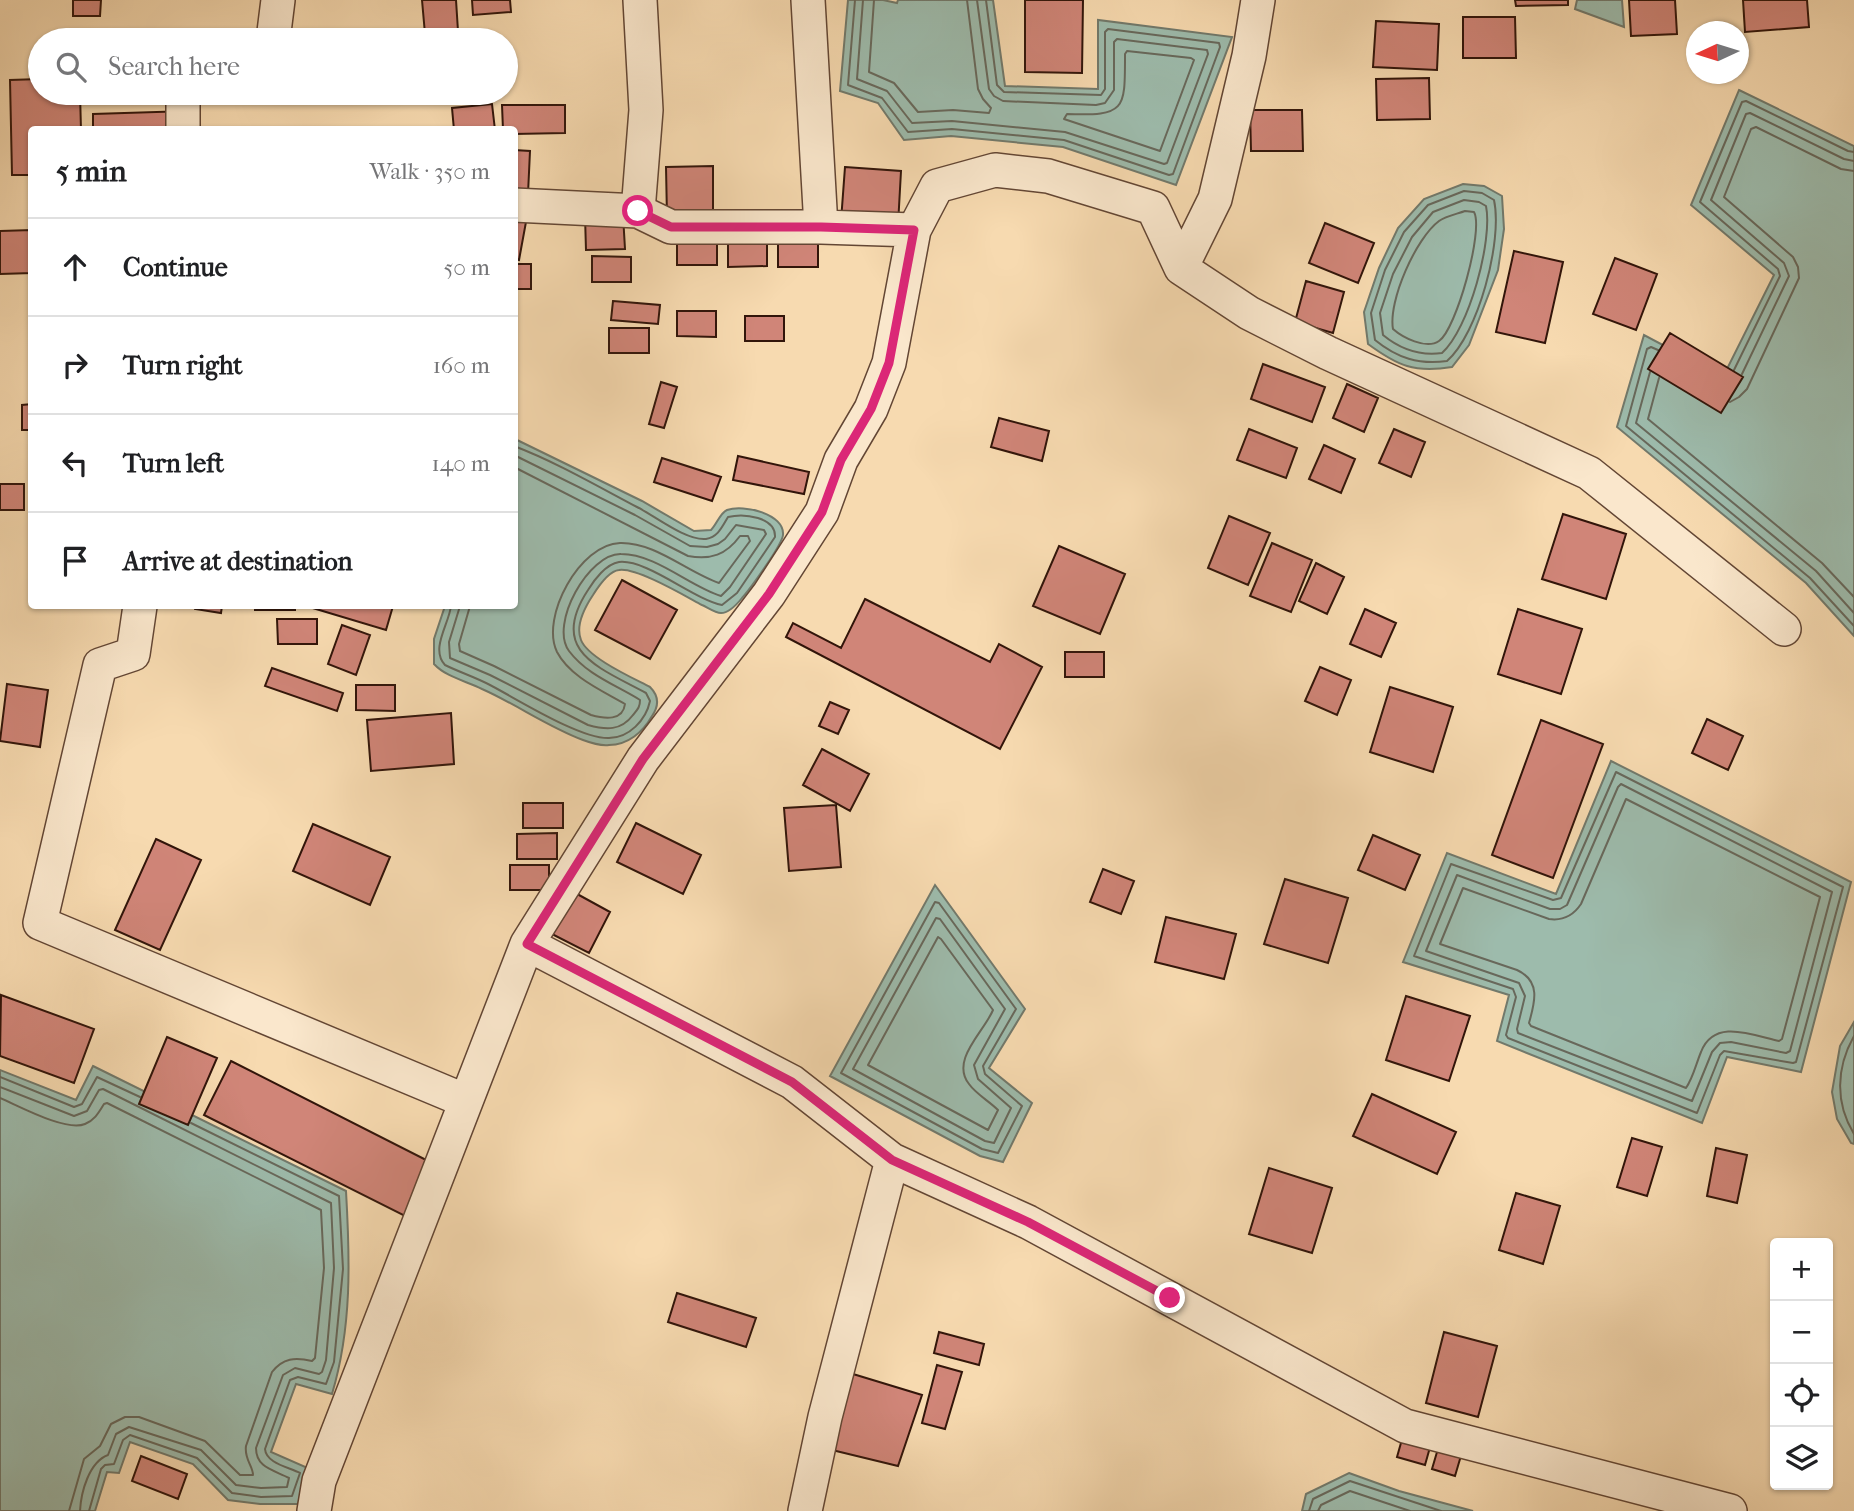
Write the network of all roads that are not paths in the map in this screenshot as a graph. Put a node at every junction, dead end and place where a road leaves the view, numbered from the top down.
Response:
1 (278, 0) edge
2 (640, 0) edge
3 (807, 0) edge
4 (1258, 0) edge
5 (274, 28) edge
6 (183, 105) edge
7 (183, 126) edge
8 (518, 205) edge
9 (638, 211) junction
10 (821, 227) junction
11 (914, 230) junction
12 (1181, 268) junction
13 (140, 609) edge
14 (1784, 629) dead end
15 (527, 944) junction
16 (466, 1101) junction
17 (892, 1160) junction
18 (314, 1511) edge
19 (805, 1511) edge
20 (1730, 1511) edge

1 - 5 street
2 - 9 street
3 - 10 street
4 - 12 street
6 - 7 street
8 - 9 street
9 - 10 street
10 - 11 street
11 - 12 street
11 - 15 street
12 - 14 street
13 - 16 street
15 - 16 street
15 - 17 street
16 - 18 street
17 - 19 street
17 - 20 street

